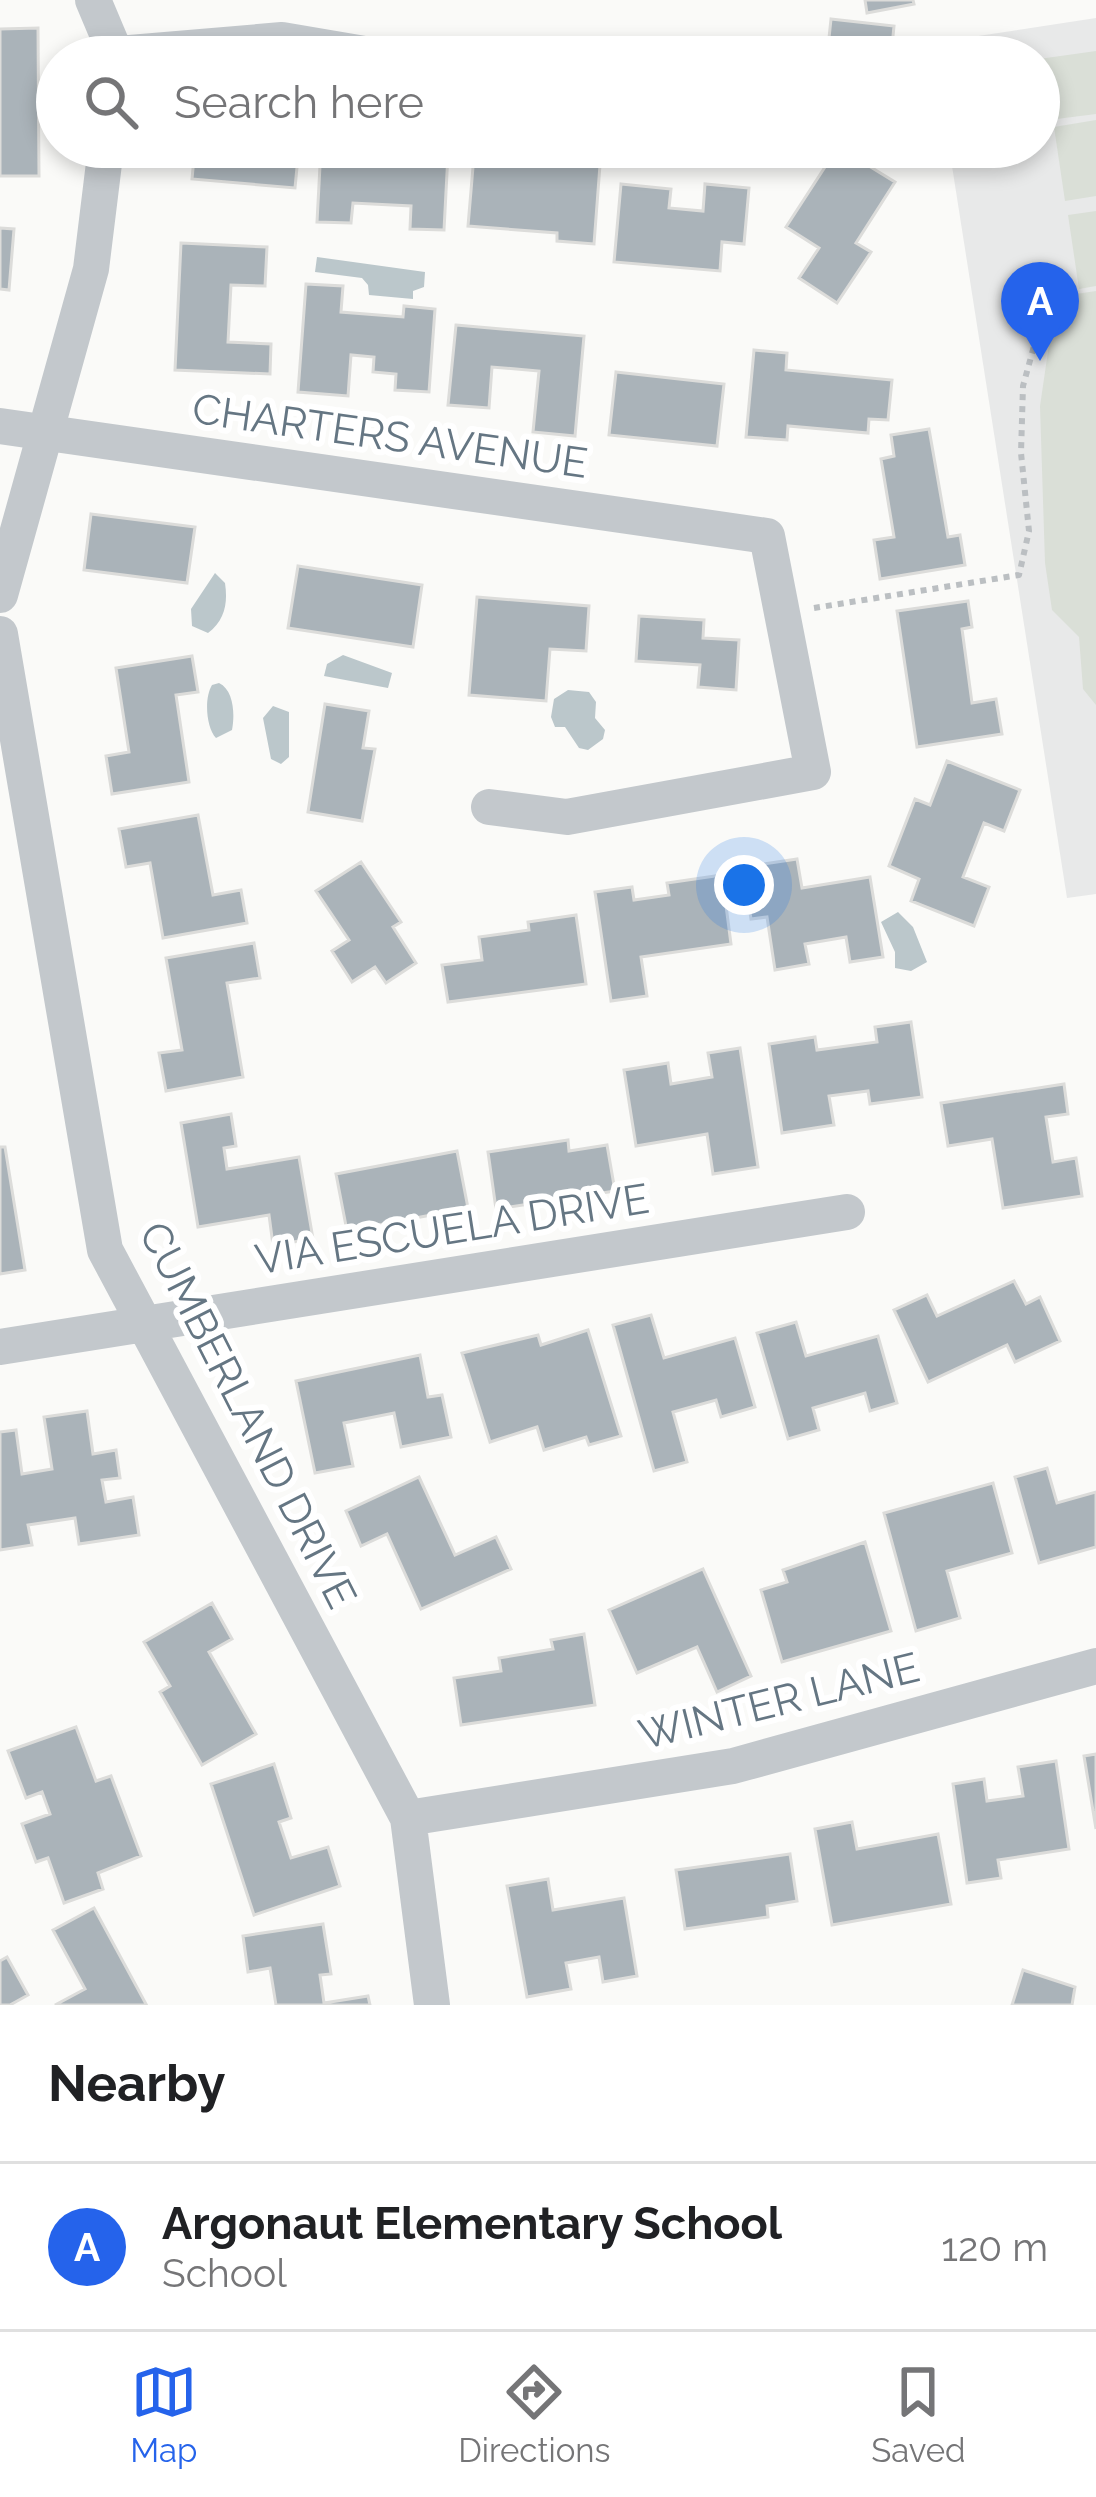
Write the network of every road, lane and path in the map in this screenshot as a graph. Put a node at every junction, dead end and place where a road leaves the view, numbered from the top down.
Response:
1 (93, 0) edge
2 (108, 36) edge
3 (104, 168) edge
4 (1046, 299) dead end
5 (0, 426) edge
6 (44, 431) junction
7 (0, 595) edge
8 (782, 613) junction
9 (0, 634) edge
10 (489, 807) dead end
11 (847, 1212) dead end
12 (143, 1323) junction
13 (0, 1347) edge
14 (1096, 1666) edge
15 (407, 1818) junction
16 (432, 2005) edge

1 - 2 street
3 - 6 street
4 - 8 path
5 - 6 street, CHARTERS AVENUE
6 - 7 street
6 - 8 street, CHARTERS AVENUE
8 - 10 street
9 - 12 street, CUMBERLAND DRIVE
11 - 12 street, VIA ESCUELA DRIVE
12 - 13 street, VIA ESCUELA DRIVE
12 - 15 street, CUMBERLAND DRIVE
14 - 15 street, WINTER LANE
15 - 16 street, CUMBERLAND DRIVE

